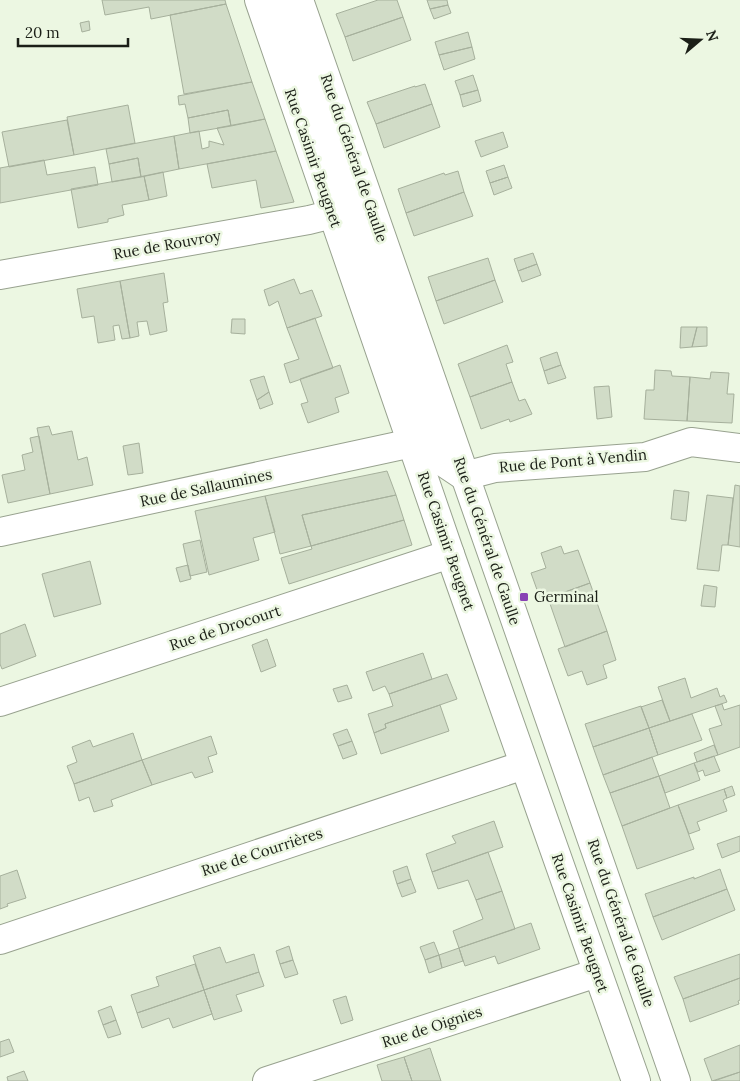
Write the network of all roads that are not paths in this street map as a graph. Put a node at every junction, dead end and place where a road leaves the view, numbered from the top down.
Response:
1 (259, 0) edge
2 (279, 0) edge
3 (299, 0) edge
4 (333, 214) junction
5 (0, 275) edge
6 (412, 443) junction
7 (740, 448) edge
8 (464, 476) junction
9 (0, 532) edge
10 (450, 554) junction
11 (0, 702) edge
12 (524, 765) junction
13 (0, 940) edge
14 (597, 973) junction
15 (267, 1081) edge
16 (636, 1081) edge
17 (676, 1081) edge

1 - 4 street, Rue Casimir Beugnet
2 - 8 street
3 - 8 street, Rue du Général de Gaulle
4 - 5 street, Rue de Rouvroy
4 - 6 street, Rue Casimir Beugnet
6 - 9 street, Rue de Sallaumines
6 - 10 street, Rue Casimir Beugnet
7 - 8 street, Rue de Pont à Vendin
8 - 17 street, Rue du Général de Gaulle
10 - 11 street, Rue de Drocourt
10 - 12 street, Rue Casimir Beugnet
12 - 13 street, Rue de Courrières
12 - 14 street, Rue Casimir Beugnet
14 - 15 street, Rue de Oignies
14 - 16 street, Rue Casimir Beugnet

